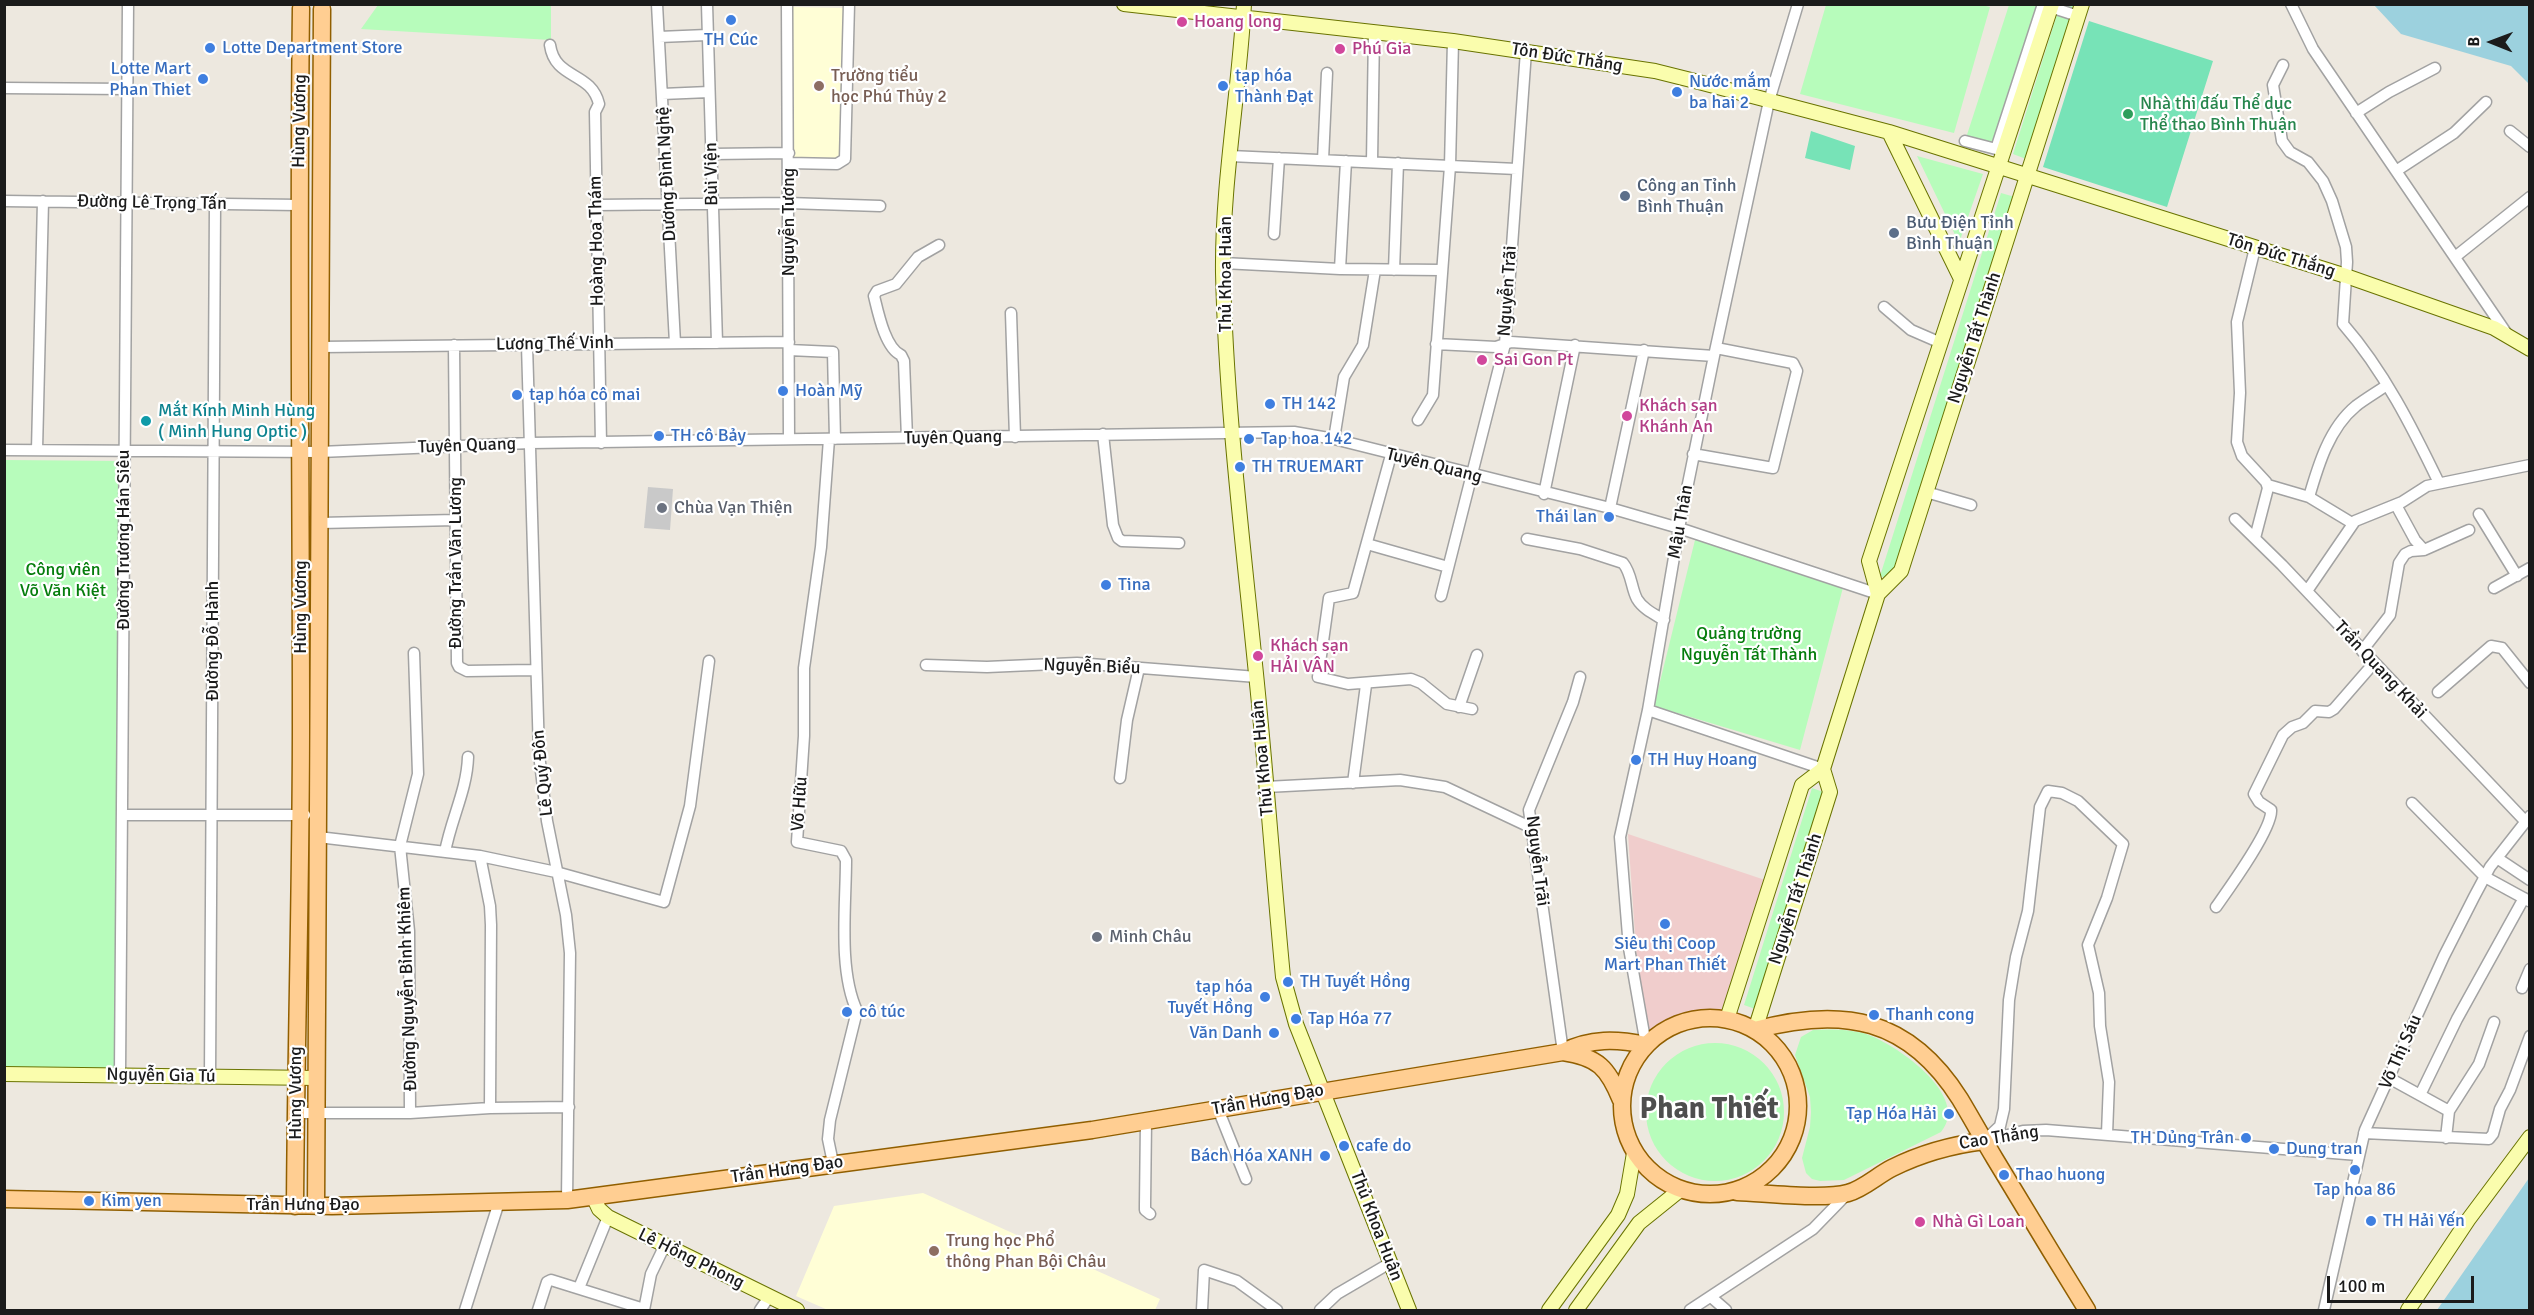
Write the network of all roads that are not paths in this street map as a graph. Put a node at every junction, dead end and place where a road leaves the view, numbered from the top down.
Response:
1 (128, 4) edge
2 (657, 4) edge
3 (707, 4) edge
4 (787, 4) edge
5 (849, 4) edge
6 (1124, 4) edge
7 (1798, 4) edge
8 (2291, 4) edge
9 (2046, 5) edge
10 (296, 6) edge
11 (328, 7) edge
12 (1243, 10) edge
13 (2080, 10) edge
14 (1374, 32) junction
15 (707, 34) junction
16 (659, 37) junction
17 (1453, 41) junction
18 (550, 45) dead end
19 (1526, 51) junction
20 (2283, 65) dead end
21 (2436, 68) dead end
22 (1326, 74) dead end
23 (4, 88) edge
24 (128, 89) junction
25 (709, 92) junction
26 (662, 94) junction
27 (1769, 101) junction
28 (2486, 102) dead end
29 (2356, 113) junction
30 (2510, 130) dead end
31 (1889, 132) junction
32 (1965, 141) dead end
33 (2529, 147) edge
34 (711, 154) junction
35 (1230, 156) junction
36 (789, 158) junction
37 (1279, 158) junction
38 (1323, 160) junction
39 (1346, 161) junction
40 (1372, 162) junction
41 (1398, 163) junction
42 (1998, 165) junction
43 (1450, 166) junction
44 (1516, 169) junction
45 (2397, 171) junction
46 (2028, 175) junction
47 (2529, 197) edge
48 (4, 201) edge
49 (43, 201) junction
50 (789, 202) junction
51 (127, 203) junction
52 (215, 204) junction
53 (669, 204) junction
54 (712, 204) junction
55 (299, 205) junction
56 (596, 206) junction
57 (880, 206) dead end
58 (1274, 234) dead end
59 (939, 245) dead end
60 (2255, 248) junction
61 (2455, 257) junction
62 (1223, 263) junction
63 (1340, 269) junction
64 (1375, 270) junction
65 (1394, 270) junction
66 (1441, 270) junction
67 (2346, 276) junction
68 (1961, 279) junction
69 (1884, 307) dead end
70 (1011, 313) dead end
71 (2507, 334) junction
72 (717, 342) junction
73 (675, 343) junction
74 (1941, 343) junction
75 (599, 344) junction
76 (1436, 344) junction
77 (1505, 344) junction
78 (454, 345) junction
79 (527, 345) junction
80 (1575, 345) junction
81 (789, 346) junction
82 (321, 347) junction
83 (2529, 349) edge
84 (1644, 350) junction
85 (1715, 352) junction
86 (2387, 385) junction
87 (1418, 420) dead end
88 (1232, 433) junction
89 (1103, 434) junction
90 (1015, 437) junction
91 (907, 438) junction
92 (789, 439) junction
93 (832, 439) junction
94 (1334, 439) junction
95 (601, 442) junction
96 (530, 443) junction
97 (456, 446) junction
98 (4, 450) edge
99 (37, 450) junction
100 (125, 451) junction
101 (214, 452) junction
102 (302, 452) junction
103 (320, 452) junction
104 (1693, 454) junction
105 (1391, 455) junction
106 (2529, 465) edge
107 (1471, 475) junction
108 (2439, 483) junction
109 (2268, 485) junction
110 (1926, 492) junction
111 (1544, 494) junction
112 (2308, 497) junction
113 (2396, 504) junction
114 (1971, 505) dead end
115 (1610, 508) junction
116 (2479, 514) dead end
117 (2235, 519) dead end
118 (456, 520) junction
119 (320, 523) junction
120 (2352, 523) junction
121 (1679, 528) junction
122 (2469, 530) dead end
123 (2256, 538) junction
124 (1527, 539) dead end
125 (1179, 543) dead end
126 (1367, 544) junction
127 (2424, 550) junction
128 (1448, 567) junction
129 (2529, 568) edge
130 (2517, 576) junction
131 (2494, 588) dead end
132 (2307, 591) junction
133 (1878, 594) junction
134 (1441, 596) dead end
135 (1664, 620) junction
136 (2362, 651) junction
137 (414, 653) dead end
138 (1477, 655) dead end
139 (709, 661) dead end
140 (2374, 663) junction
141 (926, 665) dead end
142 (1139, 668) junction
143 (535, 669) junction
144 (1257, 677) junction
145 (1580, 677) dead end
146 (2529, 683) edge
147 (1366, 684) junction
148 (2438, 692) dead end
149 (1459, 707) junction
150 (1472, 709) dead end
151 (1648, 710) junction
152 (468, 757) dead end
153 (1823, 769) junction
154 (1120, 778) dead end
155 (1353, 783) junction
156 (1266, 787) junction
157 (2412, 803) dead end
158 (122, 814) junction
159 (212, 815) junction
160 (301, 815) junction
161 (318, 816) junction
162 (2527, 818) edge
163 (1532, 828) junction
164 (318, 837) junction
165 (400, 846) junction
166 (445, 852) junction
167 (480, 856) junction
168 (2497, 858) junction
169 (556, 872) junction
170 (2485, 877) junction
171 (2529, 880) edge
172 (2527, 900) edge
173 (2216, 907) dead end
174 (2529, 969) edge
175 (2522, 988) dead end
176 (1727, 1019) junction
177 (2494, 1022) dead end
178 (1755, 1030) junction
179 (2529, 1036) edge
180 (1646, 1045) junction
181 (1563, 1052) junction
182 (4, 1074) edge
183 (120, 1075) junction
184 (210, 1077) junction
185 (295, 1078) junction
186 (316, 1078) junction
187 (2389, 1078) junction
188 (1323, 1091) junction
189 (2420, 1095) junction
190 (1621, 1100) junction
191 (569, 1107) junction
192 (490, 1108) junction
193 (1218, 1108) junction
194 (316, 1111) junction
195 (2449, 1111) junction
196 (296, 1113) junction
197 (410, 1113) junction
198 (1146, 1121) junction
199 (2364, 1133) junction
200 (2107, 1134) junction
201 (2529, 1137) edge
202 (2445, 1138) junction
203 (1984, 1141) junction
204 (1634, 1153) junction
205 (2358, 1155) junction
206 (833, 1163) junction
207 (1246, 1179) dead end
208 (1680, 1190) junction
209 (1733, 1192) junction
210 (1848, 1193) junction
211 (593, 1196) junction
212 (4, 1199) edge
213 (567, 1200) junction
214 (499, 1202) junction
215 (295, 1206) junction
216 (316, 1206) junction
217 (1150, 1214) dead end
218 (608, 1217) junction
219 (664, 1246) junction
220 (1390, 1263) junction
221 (579, 1288) junction
222 (769, 1297) junction
223 (1711, 1297) junction
224 (2083, 1306) edge
225 (644, 1310) edge
226 (465, 1311) edge
227 (538, 1311) edge
228 (760, 1311) edge
229 (797, 1311) edge
230 (1202, 1311) edge
231 (1277, 1311) edge
232 (1320, 1311) edge
233 (1409, 1311) edge
234 (1549, 1311) edge
235 (1576, 1311) edge
236 (1690, 1311) edge
237 (1726, 1311) edge
238 (2324, 1311) edge
239 (2408, 1311) edge

1 - 24 street, Đường Trương Hán Siêu
2 - 16 street, Dương Đình Nghệ
3 - 15 street, Bùi Viện
4 - 36 street, Nguyễn Tương
5 - 36 street
6 - 12 street, Tôn Đức Thắng
7 - 27 street, Mậu Thân
8 - 29 street
9 - 13 street
9 - 32 street
9 - 42 street, Nguyễn Tất Thành
10 - 11 main road
10 - 55 main road, Hùng Vương
11 - 82 main road, Hùng Vương
12 - 14 street, Tôn Đức Thắng
12 - 35 street, Thủ Khoa Huân
13 - 46 street, Nguyễn Tất Thành
14 - 17 street, Tôn Đức Thắng
14 - 40 street
15 - 16 street
15 - 25 street, Bùi Viện
16 - 26 street, Dương Đình Nghệ
17 - 19 street, Tôn Đức Thắng
17 - 43 street
18 - 56 street, Hoàng Hoa Thám
19 - 27 street, Tôn Đức Thắng
19 - 44 street, Nguyễn Trãi
20 - 67 street
21 - 29 street
22 - 38 street
23 - 24 street
24 - 51 street, Đường Trương Hán Siêu
25 - 26 street
25 - 34 street, Bùi Viện
26 - 53 street, Dương Đình Nghệ
27 - 31 street, Tôn Đức Thắng
27 - 85 street, Mậu Thân
28 - 45 street
29 - 45 street
30 - 33 street
31 - 42 street, Tôn Đức Thắng
31 - 68 street
34 - 36 street
34 - 54 street, Bùi Viện
35 - 37 street
35 - 62 street, Thủ Khoa Huân
36 - 50 street, Nguyễn Tương
37 - 38 street
37 - 58 street
38 - 39 street
39 - 40 street
39 - 63 street
40 - 41 street
41 - 43 street
41 - 65 street
42 - 46 street, Tôn Đức Thắng
42 - 68 street, Nguyễn Tất Thành
43 - 44 street
43 - 66 street
44 - 77 street, Nguyễn Trãi
45 - 61 street
46 - 60 street, Tôn Đức Thắng
46 - 110 street, Nguyễn Tất Thành
47 - 61 street
48 - 49 street, Đường Lê Trọng Tấn
49 - 51 street, Đường Lê Trọng Tấn
49 - 99 street
50 - 54 street
50 - 57 street
50 - 81 street, Nguyễn Tương
51 - 52 street, Đường Lê Trọng Tấn
51 - 100 street, Đường Trương Hán Siêu
52 - 55 street, Đường Lê Trọng Tấn
52 - 101 street, Đường Đỗ Hành
53 - 54 street
53 - 56 street
53 - 73 street, Dương Đình Nghệ
54 - 72 street, Bùi Viện
55 - 102 main road, Hùng Vương
56 - 75 street, Hoàng Hoa Thám
59 - 91 street
60 - 67 street, Tôn Đức Thắng
60 - 109 street
61 - 71 street
62 - 63 street
62 - 88 street, Thủ Khoa Huân
63 - 64 street
64 - 65 street
64 - 94 street
65 - 66 street
66 - 76 street
67 - 71 street, Tôn Đức Thắng
67 - 86 street
68 - 74 street, Nguyễn Tất Thành
69 - 74 street
70 - 90 street
71 - 83 street, Tôn Đức Thắng
72 - 73 street, Lương Thế Vinh
72 - 81 street, Lương Thế Vinh
73 - 75 street, Lương Thế Vinh
74 - 133 street, Nguyễn Tất Thành
75 - 79 street, Lương Thế Vinh
75 - 95 street, Hoàng Hoa Thám
76 - 77 street
76 - 87 street
77 - 80 street
77 - 107 street, Nguyễn Trãi
78 - 79 street, Lương Thế Vinh
78 - 82 street, Lương Thế Vinh
78 - 97 street, Đường Trần Văn Lương
79 - 96 street, Lê Quý Đôn
80 - 84 street
80 - 111 street
81 - 92 street, Nguyễn Tương
81 - 93 street, Lương Thế Vinh
82 - 103 main road, Hùng Vương
84 - 85 street
84 - 115 street
85 - 104 street, Mậu Thân
85 - 104 street
86 - 108 street
86 - 112 street
88 - 89 street, Tuyên Quang
88 - 94 street, Tuyên Quang
88 - 144 street, Thủ Khoa Huân
89 - 90 street, Tuyên Quang
89 - 125 street
90 - 91 street, Tuyên Quang
91 - 93 street, Tuyên Quang
92 - 93 street, Tuyên Quang
92 - 95 street, Tuyên Quang
93 - 206 street, Võ Hữu
94 - 105 street, Tuyên Quang
95 - 96 street, Tuyên Quang
96 - 97 street, Tuyên Quang
96 - 143 street, Lê Quý Đôn
97 - 103 street, Tuyên Quang
97 - 118 street, Đường Trần Văn Lương
98 - 99 street, Tuyên Quang
99 - 100 street, Tuyên Quang
100 - 101 street, Tuyên Quang
100 - 158 street, Đường Trương Hán Siêu
101 - 102 street, Tuyên Quang
101 - 159 street, Đường Đỗ Hành
102 - 103 street, Tuyên Quang
102 - 160 main road, Hùng Vương
103 - 119 main road, Hùng Vương
104 - 121 street, Mậu Thân
105 - 107 street, Tuyên Quang
105 - 126 street
106 - 108 street
107 - 111 street, Tuyên Quang
107 - 128 street, Nguyễn Trãi
108 - 113 street
109 - 112 street
109 - 123 street
110 - 114 street
110 - 133 street, Nguyễn Tất Thành
111 - 115 street, Tuyên Quang
112 - 120 street
113 - 120 street
113 - 127 street
115 - 121 street, Tuyên Quang
116 - 130 street
117 - 123 street, Trần Quang Khải
118 - 119 street
118 - 143 street, Đường Trần Văn Lương
119 - 161 main road, Hùng Vương
120 - 132 street
121 - 133 street, Tuyên Quang
121 - 135 street, Mậu Thân
122 - 127 street
123 - 132 street, Trần Quang Khải
124 - 135 street
126 - 128 street
126 - 147 street
127 - 136 street
128 - 134 street, Nguyễn Trãi
129 - 130 street
130 - 131 street
132 - 136 street, Trần Quang Khải
133 - 153 street, Nguyễn Tất Thành
135 - 151 street, Mậu Thân
136 - 140 street, Trần Quang Khải
137 - 165 street, Đường Nguyễn Bỉnh Khiêm
138 - 149 street
139 - 169 street
140 - 162 street, Trần Quang Khải
140 - 173 street
141 - 142 street, Nguyễn Biểu
142 - 144 street, Nguyễn Biểu
142 - 154 street
143 - 169 street, Lê Quý Đôn
144 - 156 street, Thủ Khoa Huân
145 - 163 street, Nguyễn Trãi
146 - 148 street
147 - 149 street
147 - 155 street
149 - 150 street
151 - 153 street
151 - 180 street, Mậu Thân
152 - 166 street
153 - 176 street, Nguyễn Tất Thành
153 - 178 street, Nguyễn Tất Thành
155 - 156 street
155 - 163 street
156 - 188 street, Thủ Khoa Huân
157 - 170 street
158 - 159 street
158 - 183 street, Đường Trương Hán Siêu
159 - 160 street
159 - 184 street, Đường Đỗ Hành
160 - 161 street
160 - 185 main road, Hùng Vương
161 - 164 main road, Hùng Vương
162 - 168 street, Võ Thị Sáu
163 - 181 street, Nguyễn Trãi
164 - 165 street
164 - 186 main road, Hùng Vương
165 - 166 street
165 - 197 street, Đường Nguyễn Bỉnh Khiêm
166 - 167 street
167 - 169 street
167 - 192 street
168 - 170 street, Võ Thị Sáu
168 - 171 street
169 - 191 street, Lê Quý Đôn
170 - 172 street
170 - 187 street, Võ Thị Sáu
172 - 189 street
174 - 175 street
176 - 178 main road
176 - 180 main road
177 - 195 street
178 - 203 main road
178 - 209 main road
179 - 202 street
180 - 181 main road, Trần Hưng Đạo
180 - 190 main road
181 - 188 main road, Trần Hưng Đạo
181 - 190 main road, Trần Hưng Đạo
182 - 183 street, Nguyễn Gia Tú
183 - 184 street, Nguyễn Gia Tú
184 - 185 street, Nguyễn Gia Tú
185 - 186 street, Nguyễn Gia Tú
185 - 196 main road, Hùng Vương
186 - 194 main road, Hùng Vương
187 - 189 street
187 - 199 street, Võ Thị Sáu
188 - 193 main road, Trần Hưng Đạo
188 - 220 street, Thủ Khoa Huân
189 - 195 street
190 - 204 main road
191 - 192 street
191 - 213 street, Lê Quý Đôn
192 - 197 street
193 - 198 main road, Trần Hưng Đạo
193 - 207 street
194 - 196 street
194 - 197 street
194 - 216 main road, Hùng Vương
195 - 202 street
196 - 215 main road, Hùng Vương
198 - 206 main road, Trần Hưng Đạo
198 - 217 street
199 - 202 street
199 - 205 street, Võ Thị Sáu
200 - 203 street, Cao Thắng
200 - 203 street
200 - 205 street, Cao Thắng
201 - 239 street
203 - 210 main road, Cao Thắng
203 - 224 main road
204 - 208 main road
204 - 234 street
205 - 238 street, Võ Thị Sáu
206 - 211 main road, Trần Hưng Đạo
208 - 209 main road
208 - 235 street
209 - 210 main road
210 - 223 street, Cao Thắng
211 - 213 main road, Trần Hưng Đạo
211 - 218 street, Lê Hồng Phong
212 - 215 main road, Trần Hưng Đạo
213 - 214 main road, Trần Hưng Đạo
214 - 216 main road, Trần Hưng Đạo
214 - 226 street
215 - 216 main road, Trần Hưng Đạo
218 - 219 street, Lê Hồng Phong
218 - 221 street
219 - 222 street, Lê Hồng Phong
219 - 225 street
220 - 232 street
220 - 233 street, Thủ Khoa Huân
221 - 225 street
221 - 227 street
222 - 228 street
222 - 229 street, Lê Hồng Phong
223 - 236 street, Cao Thắng
223 - 237 street
230 - 231 street

